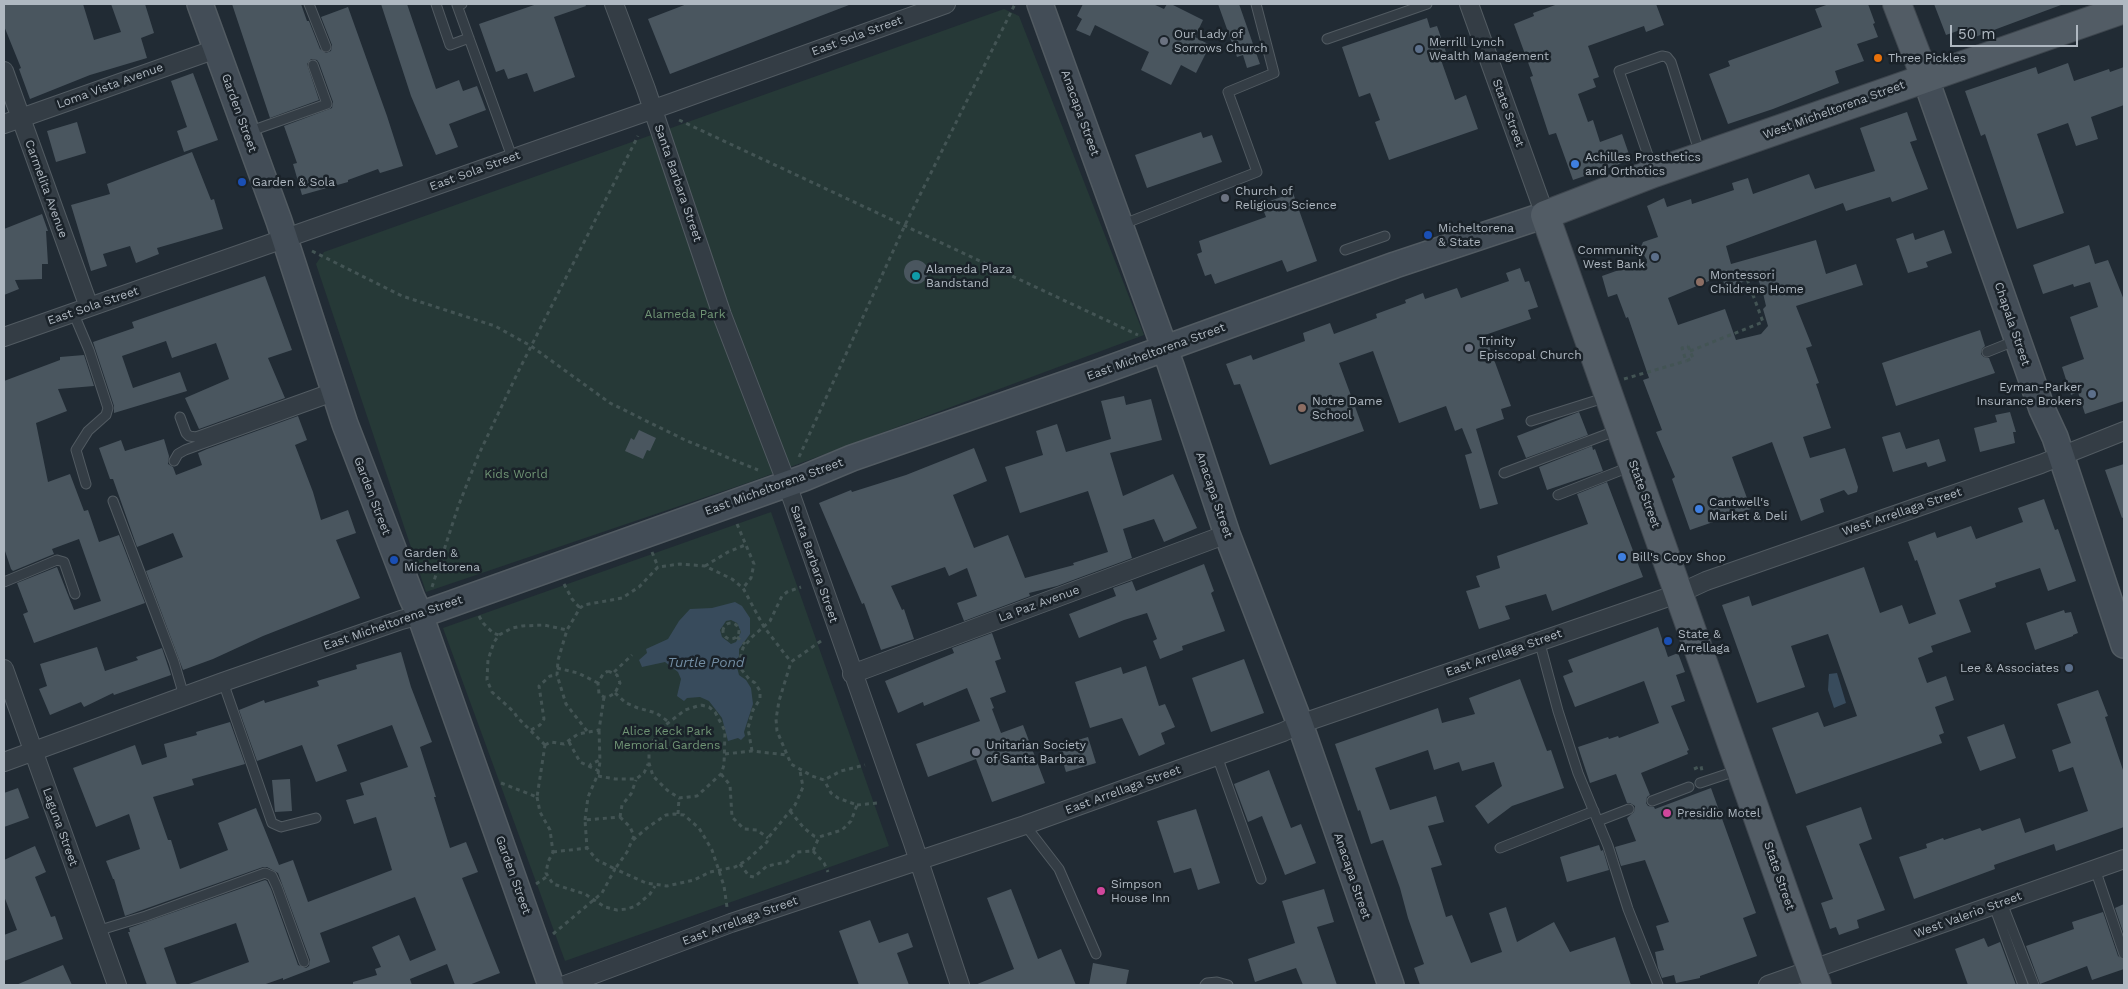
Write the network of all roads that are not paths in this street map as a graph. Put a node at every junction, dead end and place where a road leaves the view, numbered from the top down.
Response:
1 (200, 4) edge
2 (309, 4) edge
3 (436, 4) edge
4 (462, 4) edge
5 (614, 4) edge
6 (946, 4) edge
7 (1040, 4) edge
8 (1256, 4) edge
9 (1427, 4) edge
10 (1469, 4) edge
11 (1897, 4) edge
12 (2124, 9) edge
13 (469, 38) junction
14 (1327, 39) dead end
15 (326, 47) dead end
16 (216, 49) junction
17 (313, 65) dead end
18 (4, 71) edge
19 (1925, 77) junction
20 (652, 109) junction
21 (21, 118) junction
22 (4, 124) edge
23 (246, 133) junction
24 (512, 157) junction
25 (1701, 157) junction
26 (1654, 172) junction
27 (1545, 215) junction
28 (1120, 225) junction
29 (1385, 236) dead end
30 (285, 238) junction
31 (1345, 250) dead end
32 (81, 310) junction
33 (4, 337) edge
34 (2017, 340) junction
35 (1165, 348) junction
36 (1987, 352) dead end
37 (1606, 390) junction
38 (334, 392) junction
39 (180, 417) dead end
40 (1531, 421) dead end
41 (1620, 429) junction
42 (2124, 431) edge
43 (2061, 456) junction
44 (174, 461) dead end
45 (1633, 466) junction
46 (1504, 473) dead end
47 (86, 484) dead end
48 (787, 484) junction
49 (1558, 495) dead end
50 (113, 501) dead end
51 (1226, 534) junction
52 (4, 582) edge
53 (1680, 593) junction
54 (75, 594) dead end
55 (420, 615) junction
56 (1539, 640) junction
57 (2124, 644) edge
58 (4, 669) edge
59 (852, 674) junction
60 (223, 682) junction
61 (184, 696) junction
62 (1300, 724) junction
63 (33, 752) junction
64 (1217, 756) junction
65 (4, 762) edge
66 (1741, 769) junction
67 (1700, 783) dead end
68 (1689, 787) dead end
69 (1652, 801) dead end
70 (1629, 809) dead end
71 (1594, 811) junction
72 (316, 818) dead end
73 (1598, 821) junction
74 (1025, 825) junction
75 (1500, 848) dead end
76 (2124, 858) edge
77 (918, 860) junction
78 (2095, 869) junction
79 (1261, 879) dead end
80 (1998, 904) junction
81 (98, 931) junction
82 (1096, 954) dead end
83 (2124, 954) edge
84 (304, 962) dead end
85 (1814, 978) edge
86 (116, 985) edge
87 (551, 985) edge
88 (566, 985) edge
89 (960, 985) edge
90 (1204, 985) edge
91 (1228, 985) edge
92 (1391, 985) edge
93 (1658, 985) edge
94 (1768, 985) edge
95 (2023, 985) edge
96 (2034, 985) edge

1 - 16 street, Garden Street
2 - 15 lane
3 - 13 lane
4 - 13 lane
5 - 20 street, Santa Barbara Street
6 - 20 street, East Sola Street
7 - 28 street, Anacapa Street
8 - 28 lane
9 - 14 lane
10 - 27 street, State Street
11 - 19 main road, Chapala Street
12 - 19 main road, West Micheltorena Street
13 - 24 lane
16 - 21 street, Loma Vista Avenue
16 - 23 street, Garden Street
17 - 23 lane
18 - 21 street, Carmelita Avenue
19 - 25 main road, West Micheltorena Street
19 - 34 street, Chapala Street
20 - 24 street, East Sola Street
20 - 48 street, Santa Barbara Street
21 - 22 street, Loma Vista Avenue
21 - 32 street, Carmelita Avenue
23 - 30 street, Garden Street
24 - 30 street, East Sola Street
25 - 26 main road, West Micheltorena Street
25 - 26 lane
26 - 27 main road, West Micheltorena Street
27 - 35 street, East Micheltorena Street
27 - 37 main road, State Street
28 - 35 street, Anacapa Street
29 - 31 lane
30 - 32 street, East Sola Street
30 - 38 street, Garden Street
32 - 33 street, East Sola Street
32 - 47 lane
34 - 36 lane
34 - 43 street, Chapala Street
35 - 48 street, East Micheltorena Street
35 - 51 street, Anacapa Street
37 - 40 lane
37 - 41 main road, State Street
38 - 39 lane
38 - 44 lane
38 - 55 street, Garden Street
41 - 45 main road, State Street
41 - 46 lane
42 - 43 street, West Arrellaga Street
43 - 53 street, West Arrellaga Street
43 - 57 street, Chapala Street
45 - 49 lane
45 - 53 main road, State Street
48 - 55 street, East Micheltorena Street
48 - 59 street, Santa Barbara Street
50 - 61 lane
51 - 59 street, La Paz Avenue
51 - 62 street, Anacapa Street
52 - 54 lane
53 - 56 street, East Arrellaga Street
53 - 66 main road, State Street
55 - 60 street, East Micheltorena Street
55 - 87 street, Garden Street
56 - 62 street, East Arrellaga Street
56 - 71 lane
58 - 63 street, Laguna Street
59 - 77 street, Santa Barbara Street
60 - 61 street, East Micheltorena Street
60 - 72 lane
61 - 63 street, East Micheltorena Street
62 - 64 street, East Arrellaga Street
62 - 92 street, Anacapa Street
63 - 65 street, East Micheltorena Street
63 - 81 street, Laguna Street
64 - 74 street, East Arrellaga Street
64 - 79 lane
66 - 67 lane
66 - 85 main road, State Street
68 - 69 lane
70 - 73 lane
71 - 73 lane
71 - 75 lane
73 - 93 lane
74 - 77 street, East Arrellaga Street
74 - 82 lane
76 - 78 street, West Valerio Street
77 - 88 street, East Arrellaga Street
77 - 89 street, Santa Barbara Street
78 - 80 street, West Valerio Street
78 - 83 lane
80 - 85 street, West Valerio Street
80 - 95 lane
80 - 96 lane
81 - 84 lane
81 - 86 street, Laguna Street
85 - 94 street, West Valerio Street
90 - 91 lane

